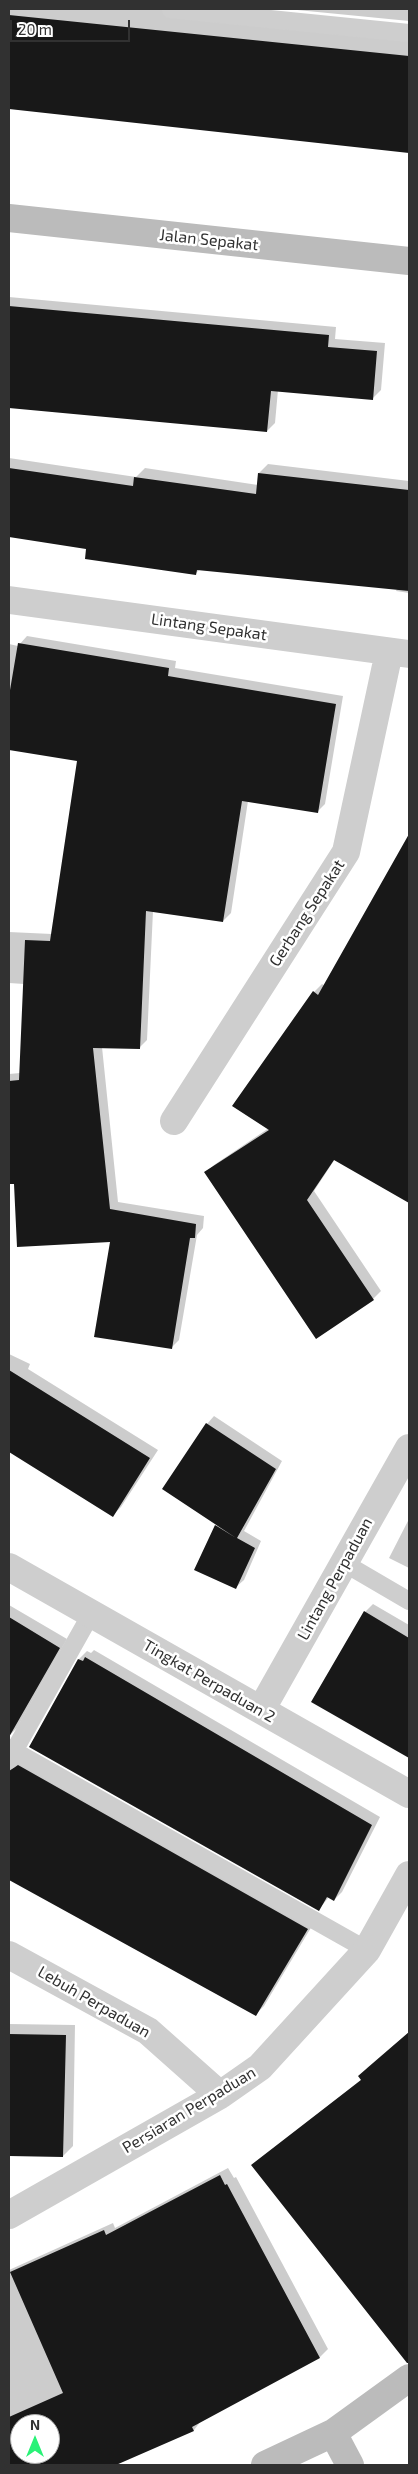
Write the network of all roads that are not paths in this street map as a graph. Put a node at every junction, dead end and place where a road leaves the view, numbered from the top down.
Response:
1 (171, 9) edge
2 (409, 33) edge
3 (9, 218) edge
4 (409, 261) edge
5 (9, 600) edge
6 (399, 653) edge
7 (174, 1121) dead end
8 (409, 1448) edge
9 (344, 1563) junction
10 (9, 1567) edge
11 (409, 1601) edge
12 (91, 1614) junction
13 (261, 1710) junction
14 (10, 1753) edge
15 (409, 1794) edge
16 (409, 1875) edge
17 (367, 1950) junction
18 (9, 1954) edge
19 (220, 2095) junction
20 (9, 2215) edge
21 (409, 2378) edge
22 (333, 2433) junction
23 (265, 2465) edge
24 (350, 2465) edge

1 - 2 lane
3 - 4 street, Jalan Sepakat
5 - 6 street, Lintang Sepakat
6 - 7 street, Gerbang Sepakat
8 - 9 street, Lintang Perpaduan
9 - 11 lane
9 - 13 street, Lintang Perpaduan
10 - 12 street, Tingkat Perpaduan 2
12 - 13 street, Tingkat Perpaduan 2
12 - 14 lane
13 - 15 street, Tingkat Perpaduan 2
14 - 17 lane
16 - 17 street, Persiaran Perpaduan
17 - 19 street, Persiaran Perpaduan
18 - 19 street, Lebuh Perpaduan
19 - 20 street, Persiaran Perpaduan
21 - 22 street
22 - 23 street
22 - 24 street

